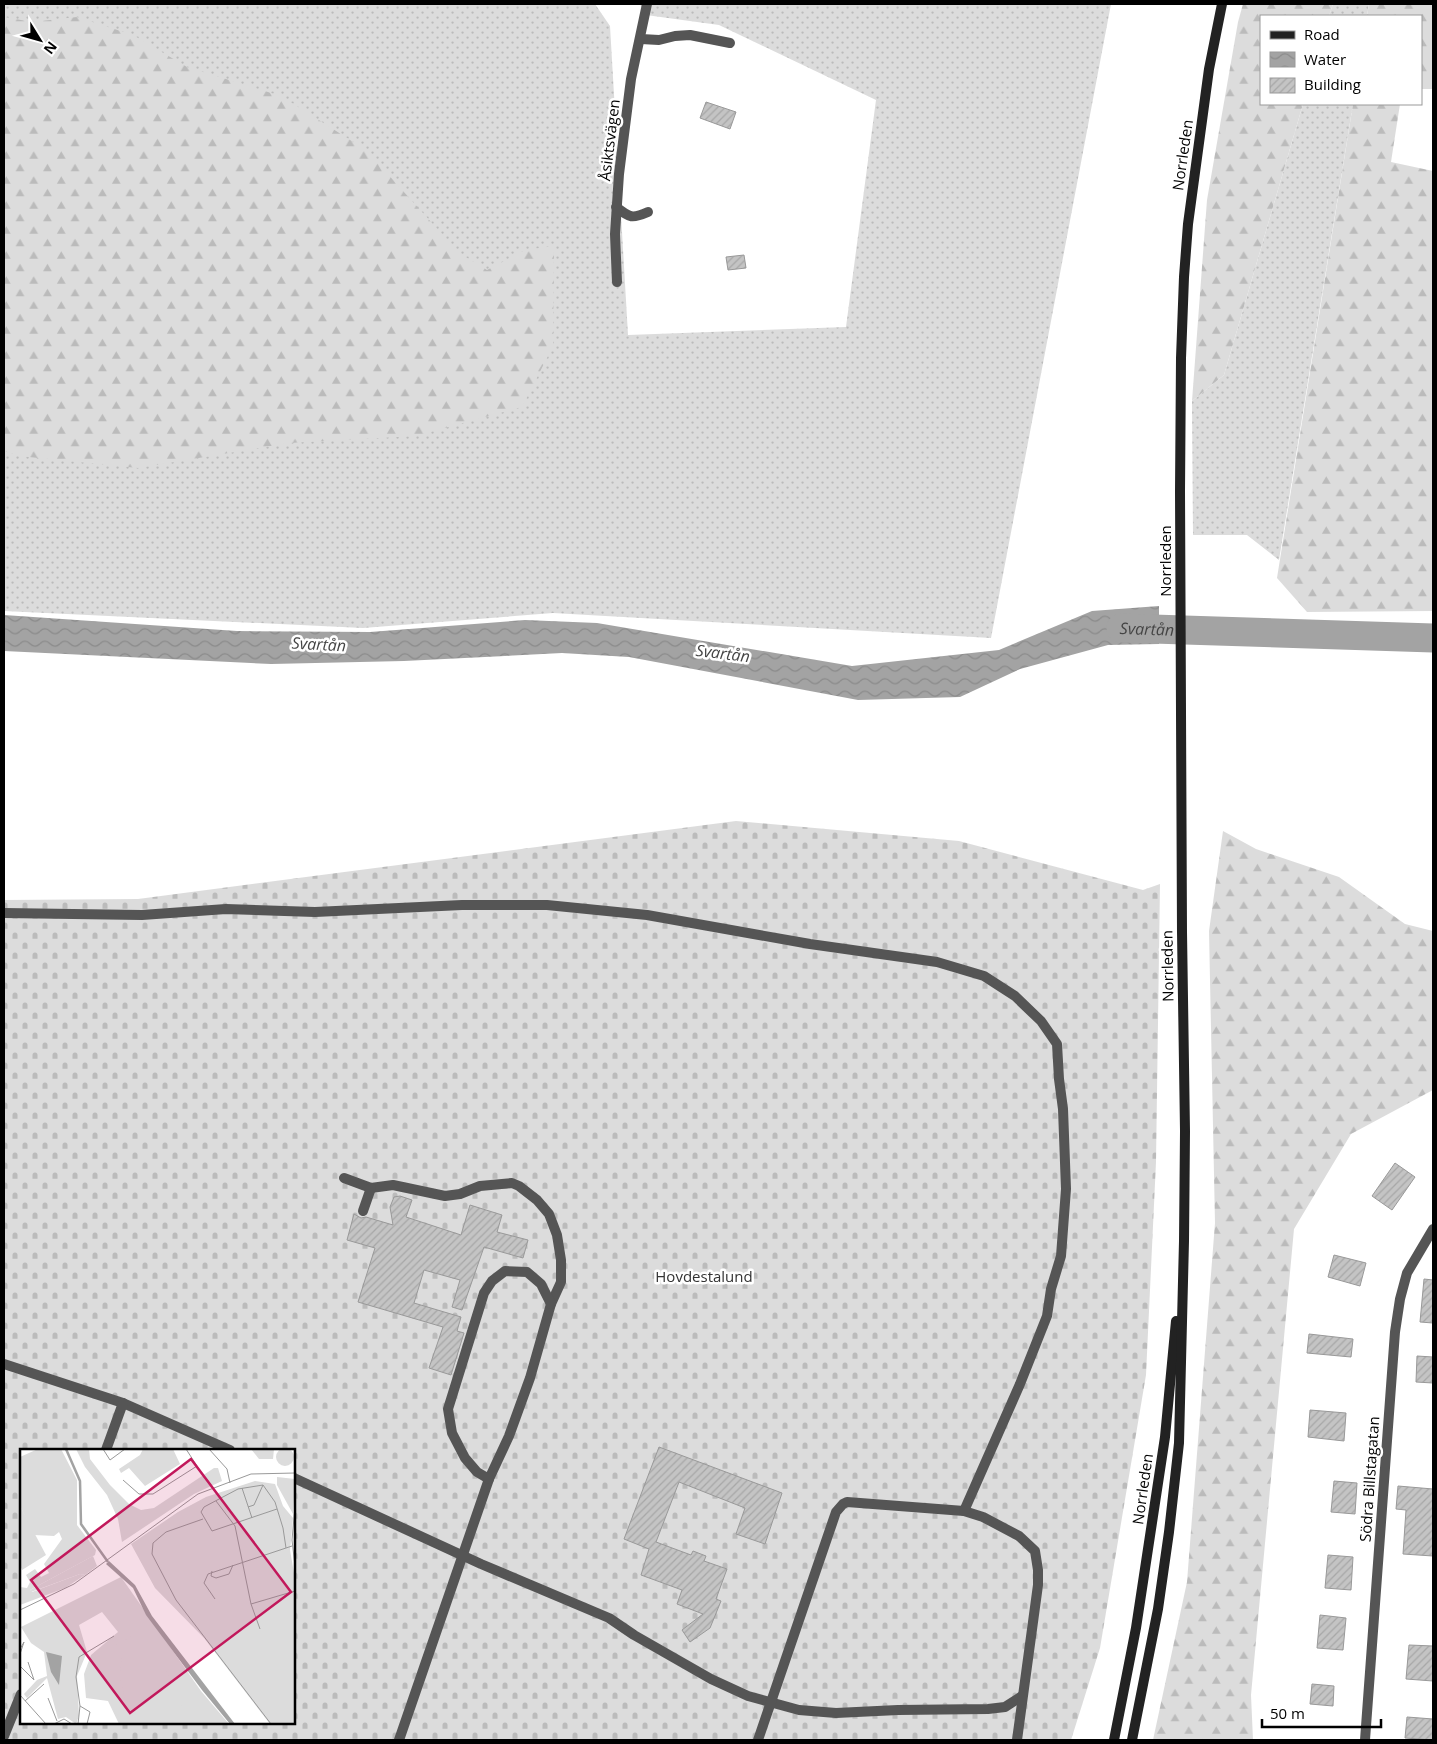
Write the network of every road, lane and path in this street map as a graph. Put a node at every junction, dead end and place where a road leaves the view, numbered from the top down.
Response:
1 (647, 4) edge
2 (1222, 4) edge
3 (641, 39) junction
4 (730, 43) dead end
5 (616, 207) junction
6 (648, 212) dead end
7 (617, 282) dead end
8 (4, 913) edge
9 (344, 1178) dead end
10 (371, 1188) junction
11 (363, 1211) dead end
12 (1433, 1229) edge
13 (1184, 1240) junction
14 (551, 1304) junction
15 (4, 1364) edge
16 (123, 1403) junction
17 (106, 1449) edge
18 (228, 1449) edge
19 (295, 1478) edge
20 (488, 1479) junction
21 (964, 1511) junction
22 (464, 1556) junction
23 (20, 1696) edge
24 (1022, 1696) junction
25 (772, 1702) junction
26 (4, 1736) edge
27 (399, 1740) edge
28 (758, 1740) edge
29 (1017, 1740) edge
30 (1114, 1740) edge
31 (1132, 1740) edge
32 (1365, 1740) edge

1 - 3 street, Åsiktsvägen
2 - 13 main road, Norrleden
3 - 4 street
3 - 5 street, Åsiktsvägen
5 - 6 street
5 - 7 street, Åsiktsvägen
8 - 21 street
9 - 10 street
10 - 11 street
10 - 14 street
12 - 32 street, Södra Billstagatan
13 - 30 main road, Norrleden
13 - 31 main road, Norrleden
14 - 20 street
14 - 20 street
15 - 16 street
16 - 17 street
16 - 18 street
19 - 22 street
20 - 22 street
21 - 24 street
21 - 25 street
22 - 25 street
22 - 27 street
23 - 26 street
24 - 25 street
24 - 29 street
25 - 28 street

